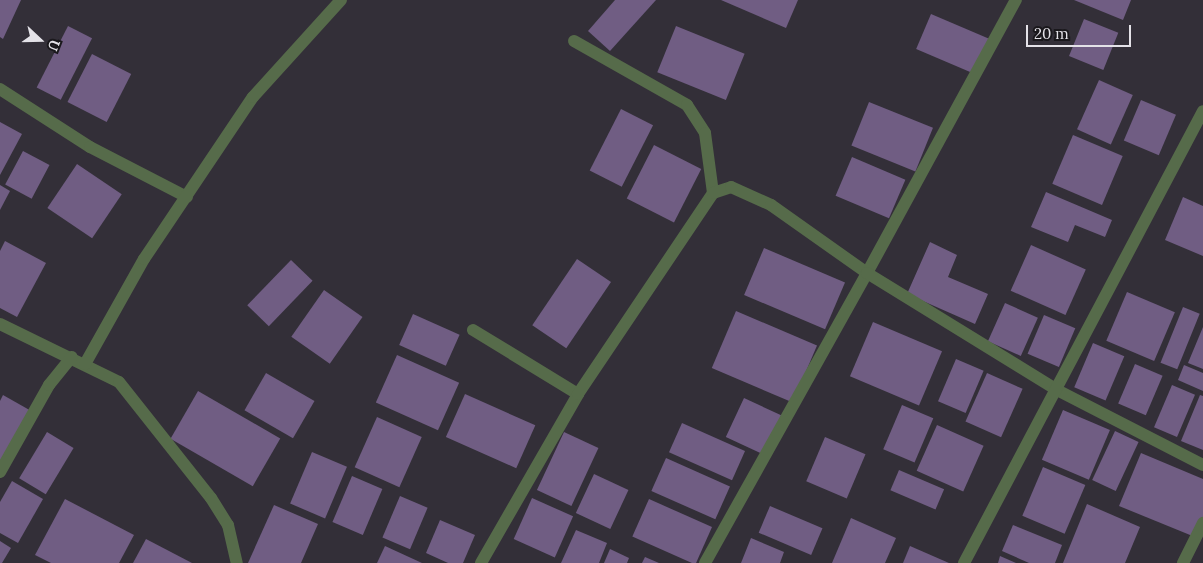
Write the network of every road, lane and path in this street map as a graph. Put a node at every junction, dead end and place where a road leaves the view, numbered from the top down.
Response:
1 (341, 0) edge
2 (1016, 0) edge
3 (574, 41) dead end
4 (0, 89) edge
5 (1203, 111) edge
6 (712, 193) junction
7 (187, 197) junction
8 (867, 273) junction
9 (0, 324) edge
10 (473, 330) dead end
11 (72, 357) junction
12 (89, 366) junction
13 (1056, 390) junction
14 (578, 394) junction
15 (1203, 465) edge
16 (0, 472) edge
17 (1203, 522) edge
18 (237, 563) edge
19 (481, 563) edge
20 (705, 563) edge
21 (964, 563) edge
22 (1183, 563) edge

1 - 7 street
2 - 8 street
3 - 6 street
4 - 7 street
5 - 13 street
6 - 8 street
6 - 14 street
7 - 12 street
8 - 13 street
8 - 20 street
9 - 11 street
10 - 14 street
11 - 12 street
11 - 16 street
12 - 18 street
13 - 15 street
13 - 21 street
14 - 19 street
17 - 22 street

